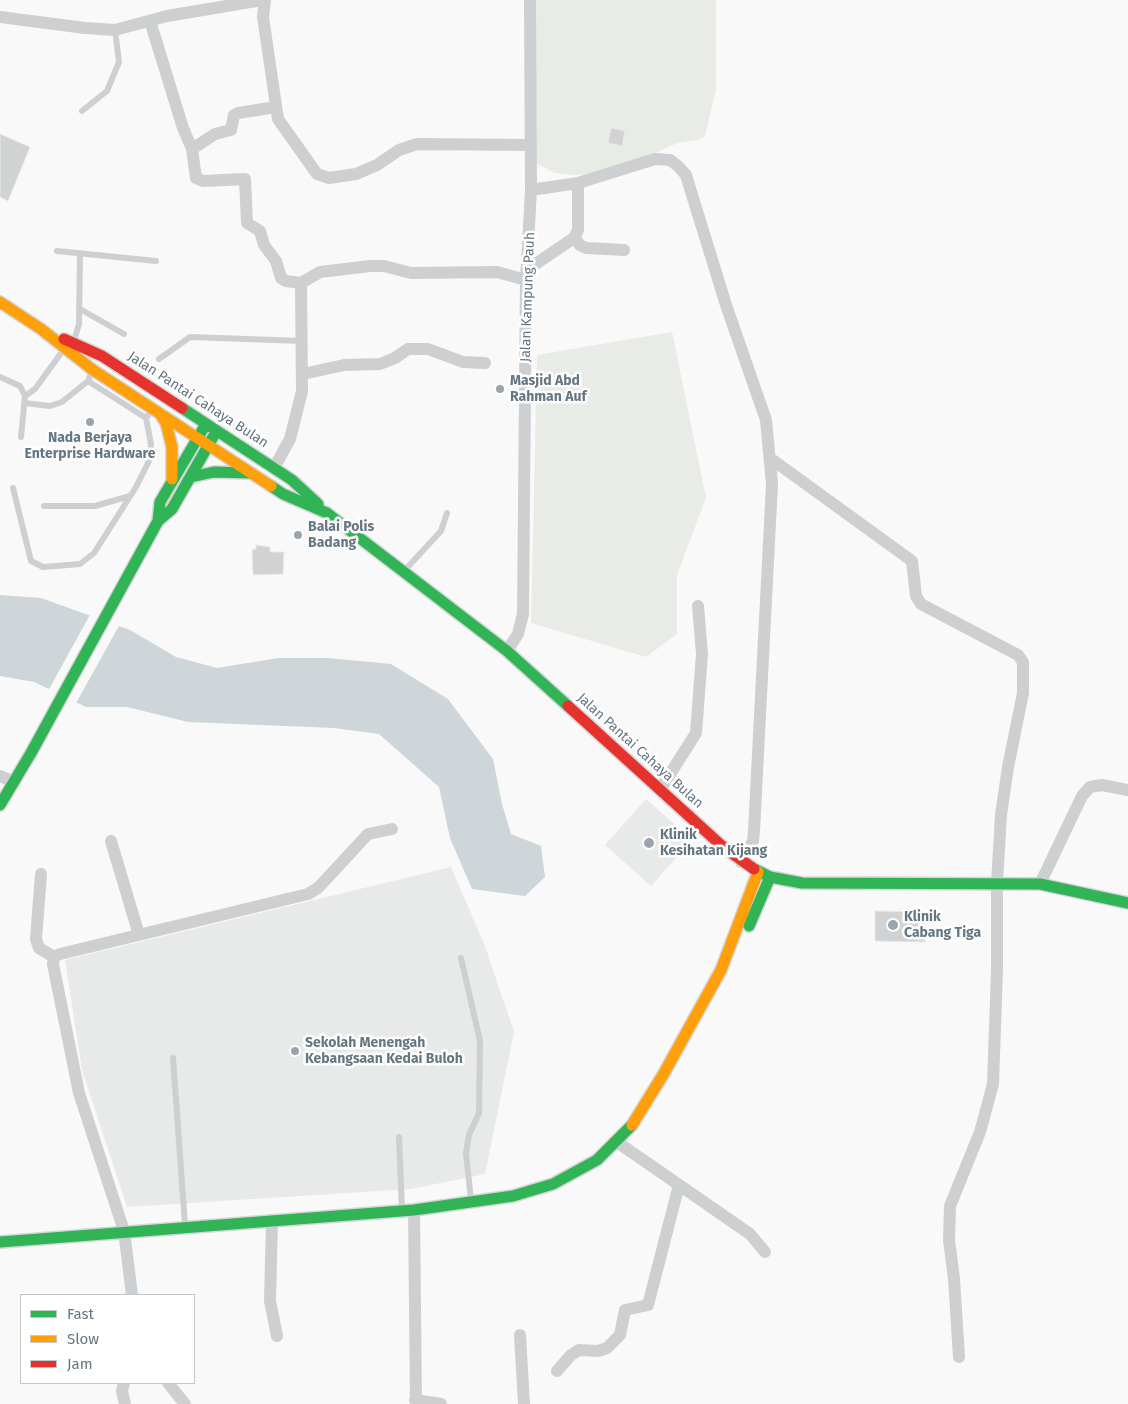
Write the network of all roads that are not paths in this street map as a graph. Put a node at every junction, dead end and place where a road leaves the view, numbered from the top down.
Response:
1 (264, 0) edge
2 (530, 0) edge
3 (218, 4) edge
4 (0, 17) edge
5 (150, 21) junction
6 (115, 30) junction
7 (276, 107) junction
8 (82, 111) dead end
9 (531, 145) junction
10 (192, 148) junction
11 (578, 183) junction
12 (531, 190) junction
13 (574, 238) junction
14 (624, 250) dead end
15 (57, 251) dead end
16 (80, 253) junction
17 (156, 260) dead end
18 (527, 275) junction
19 (302, 283) junction
20 (0, 302) edge
21 (80, 309) junction
22 (124, 334) dead end
23 (302, 341) junction
24 (69, 346) junction
25 (159, 359) dead end
26 (485, 363) dead end
27 (93, 370) junction
28 (303, 374) junction
29 (0, 377) edge
30 (88, 381) junction
31 (24, 399) junction
32 (153, 413) junction
33 (206, 424) junction
34 (217, 431) junction
35 (21, 437) dead end
36 (197, 438) junction
37 (208, 445) junction
38 (770, 458) junction
39 (274, 468) junction
40 (191, 477) junction
41 (259, 478) junction
42 (170, 484) junction
43 (13, 488) dead end
44 (130, 496) junction
45 (44, 506) dead end
46 (328, 513) junction
47 (447, 513) dead end
48 (158, 521) junction
49 (403, 572) junction
50 (698, 606) dead end
51 (507, 651) junction
52 (0, 776) edge
53 (14, 782) junction
54 (660, 790) junction
55 (1128, 790) edge
56 (0, 805) edge
57 (392, 829) dead end
58 (112, 841) dead end
59 (741, 862) junction
60 (758, 872) junction
61 (41, 874) dead end
62 (770, 877) junction
63 (997, 883) junction
64 (1040, 884) junction
65 (1128, 903) edge
66 (139, 935) junction
67 (54, 957) junction
68 (461, 958) dead end
69 (721, 970) junction
70 (172, 1058) dead end
71 (399, 1137) dead end
72 (617, 1142) junction
73 (679, 1185) junction
74 (471, 1203) junction
75 (408, 1210) junction
76 (272, 1220) junction
77 (185, 1226) junction
78 (124, 1231) junction
79 (0, 1242) edge
80 (765, 1252) dead end
81 (132, 1294) edge
82 (520, 1335) dead end
83 (277, 1336) dead end
84 (959, 1358) dead end
85 (557, 1371) dead end
86 (124, 1384) edge
87 (169, 1384) edge
88 (415, 1402) edge
89 (125, 1404) edge
90 (185, 1404) edge
91 (441, 1404) edge
92 (524, 1404) edge

1 - 3 street
1 - 7 street
2 - 9 street, Jalan Kampung Pauh
3 - 5 street
4 - 6 street
5 - 6 street
5 - 10 street
6 - 8 lane
7 - 9 street
7 - 10 street
9 - 12 street, Jalan Kampung Pauh
10 - 19 street
11 - 12 street
11 - 13 street
11 - 38 street
12 - 18 street, Jalan Kampung Pauh
13 - 14 street
13 - 18 street
15 - 16 lane
16 - 17 lane
16 - 21 lane
18 - 19 street
18 - 51 street, Jalan Kampung Pauh
19 - 23 street
20 - 24 street, Jalan Pantai Cahaya Bulan
21 - 22 lane
21 - 24 lane
23 - 25 lane
23 - 28 street
24 - 27 street, Jalan Pantai Cahaya Bulan
24 - 31 lane
24 - 33 street, Jalan Pantai Cahaya Bulan
26 - 28 street
27 - 30 lane
27 - 32 street, Jalan Pantai Cahaya Bulan
28 - 39 street
29 - 31 lane
30 - 31 lane
30 - 32 lane
31 - 35 lane
32 - 36 street, Jalan Pantai Cahaya Bulan
32 - 42 street
32 - 44 lane
33 - 34 street, Jalan Pantai Cahaya Bulan
33 - 36 street
34 - 37 street
34 - 39 street, Jalan Pantai Cahaya Bulan
36 - 37 street, Jalan Pantai Cahaya Bulan
36 - 42 street
37 - 40 street
37 - 41 street, Jalan Pantai Cahaya Bulan
38 - 59 street
38 - 63 street
39 - 46 street, Jalan Pantai Cahaya Bulan
40 - 41 street
40 - 48 street
41 - 46 street, Jalan Pantai Cahaya Bulan
42 - 48 street
43 - 44 lane
44 - 45 lane
46 - 49 street, Jalan Pantai Cahaya Bulan
47 - 49 lane
48 - 53 street
49 - 51 street, Jalan Pantai Cahaya Bulan
50 - 54 street
51 - 54 street, Jalan Pantai Cahaya Bulan
52 - 53 street
53 - 56 street
54 - 59 street, Jalan Pantai Cahaya Bulan
55 - 64 street
57 - 66 street
58 - 66 street
59 - 60 street, Jalan Pantai Cahaya Bulan
60 - 62 street, Jalan Pantai Cahaya Bulan
60 - 69 street
61 - 67 street
62 - 63 street, Jalan Pantai Cahaya Bulan
62 - 69 street
63 - 64 street, Jalan Pantai Cahaya Bulan
63 - 84 street
64 - 65 street, Jalan Pantai Cahaya Bulan
66 - 67 street
67 - 78 street
68 - 74 lane
69 - 72 street
70 - 77 lane
71 - 75 lane
72 - 73 street
72 - 74 street
73 - 80 street
73 - 85 street
74 - 75 street
75 - 76 street
75 - 88 street
76 - 77 street
76 - 83 street
77 - 78 street
78 - 79 street
78 - 81 street
82 - 92 street
86 - 89 street
87 - 90 street
88 - 91 street

